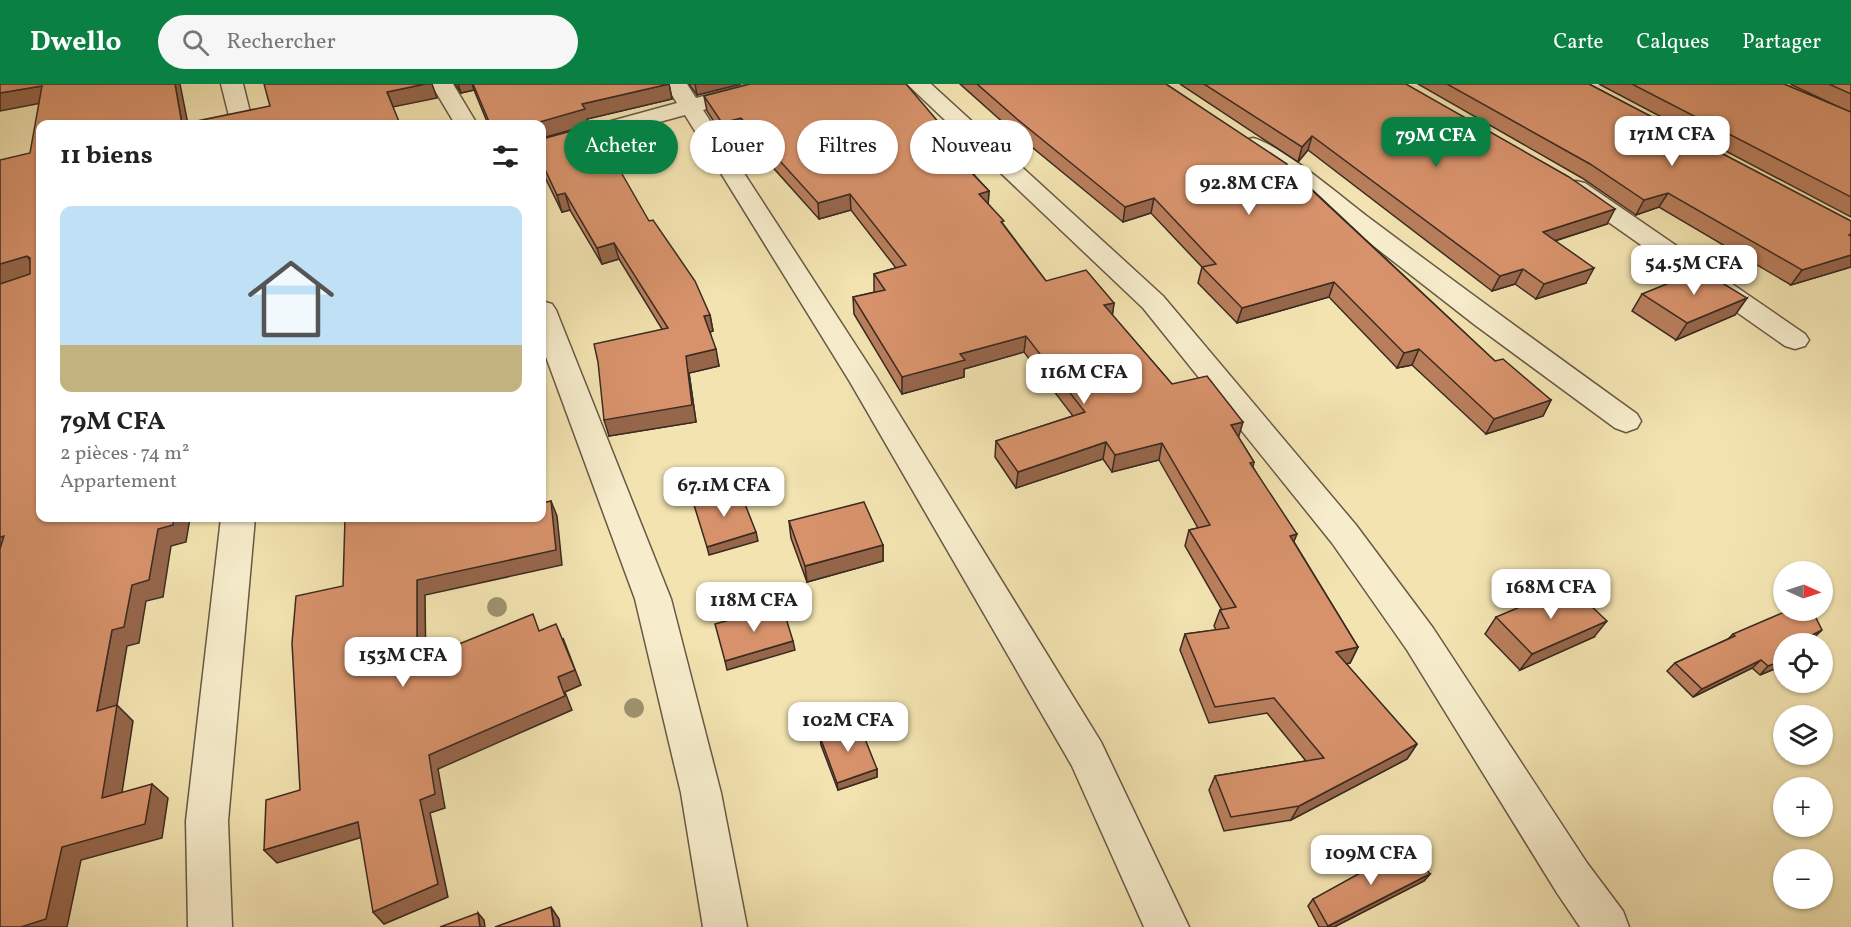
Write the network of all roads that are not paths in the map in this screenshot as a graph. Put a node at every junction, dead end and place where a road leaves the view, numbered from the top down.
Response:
1 (232, 84) edge
2 (442, 84) edge
3 (774, 84) edge
4 (918, 84) edge
5 (683, 94) edge
6 (241, 120) edge
7 (464, 120) edge
8 (1230, 129) edge
9 (546, 145) edge
10 (1552, 173) edge
11 (546, 320) edge
12 (1795, 340) dead end
13 (1626, 421) dead end
14 (238, 522) edge
15 (210, 927) edge
16 (725, 927) edge
17 (1167, 927) edge
18 (1607, 927) edge

1 - 6 street
2 - 7 street
3 - 5 street
4 - 18 street
5 - 9 street
5 - 17 street
8 - 13 street
10 - 12 street
11 - 16 street
14 - 15 street

